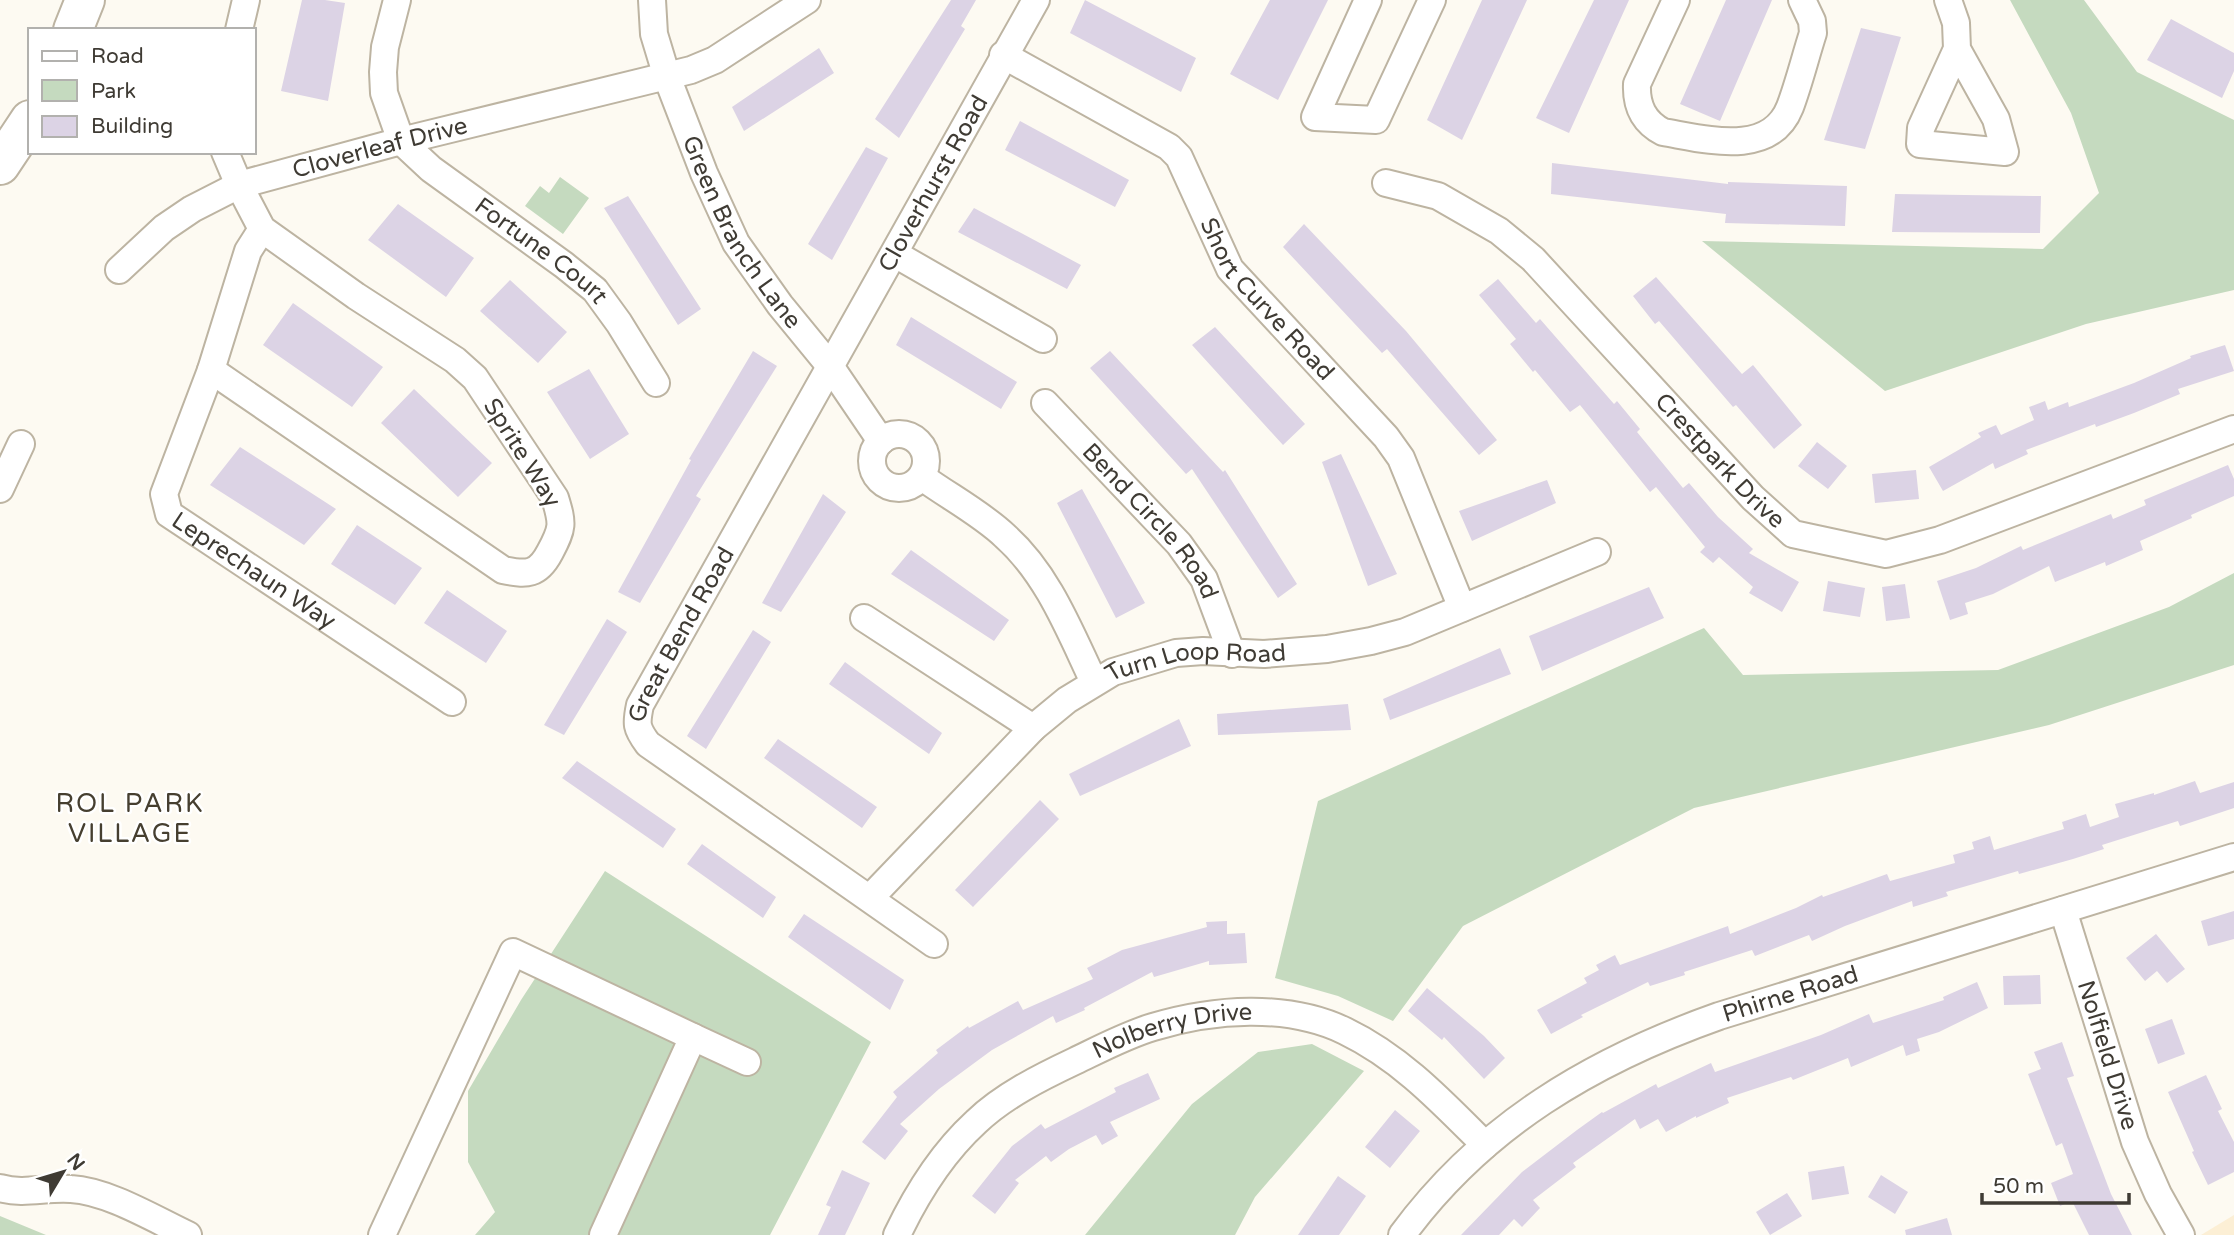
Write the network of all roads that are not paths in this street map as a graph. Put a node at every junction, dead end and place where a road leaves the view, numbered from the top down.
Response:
1 (85, 0) edge
2 (246, 0) edge
3 (397, 0) edge
4 (652, 0) edge
5 (807, 0) edge
6 (1036, 0) edge
7 (1368, 0) edge
8 (1432, 0) edge
9 (1676, 0) edge
10 (1802, 0) edge
11 (1948, 0) edge
12 (74, 28) edge
13 (239, 28) edge
14 (1957, 49) dead end
15 (1003, 55) junction
16 (667, 77) junction
17 (28, 123) edge
18 (401, 141) junction
19 (226, 154) edge
20 (0, 165) edge
21 (1386, 183) dead end
22 (239, 186) junction
23 (262, 229) junction
24 (895, 254) junction
25 (118, 270) dead end
26 (1043, 338) dead end
27 (830, 366) junction
28 (211, 370) junction
29 (656, 383) dead end
30 (1045, 403) dead end
31 (2234, 429) edge
32 (881, 441) junction
33 (21, 444) dead end
34 (922, 477) junction
35 (0, 489) edge
36 (1597, 552) dead end
37 (1462, 608) junction
38 (864, 618) dead end
39 (1232, 654) junction
40 (1094, 682) junction
41 (452, 702) dead end
42 (1032, 728) junction
43 (2234, 857) edge
44 (870, 898) junction
45 (2063, 910) junction
46 (934, 944) dead end
47 (694, 1037) junction
48 (747, 1062) dead end
49 (1485, 1145) junction
50 (0, 1188) edge
51 (188, 1235) edge
52 (382, 1235) edge
53 (603, 1235) edge
54 (897, 1235) edge
55 (1402, 1235) edge
56 (2181, 1235) edge

1 - 12 highway
2 - 13 street
3 - 18 street
4 - 16 street, Green Branch Lane
5 - 16 street, Cloverleaf Drive
6 - 15 street, Cloverhurst Road
7 - 8 street
9 - 10 street
11 - 14 street
15 - 24 street, Cloverhurst Road
15 - 37 street, Short Curve Road
16 - 18 street, Cloverleaf Drive
16 - 27 street, Green Branch Lane
17 - 20 highway
18 - 22 street, Cloverleaf Drive
18 - 29 street, Fortune Court
19 - 22 street, Sprite Way
21 - 31 street, Crestpark Drive
22 - 23 street, Sprite Way
22 - 25 street, Cloverleaf Drive
23 - 28 street, Leprechaun Way
23 - 28 street, Sprite Way
24 - 26 street
24 - 27 street, Cloverhurst Road
27 - 32 street, Green Branch Lane
27 - 44 street, Great Bend Road
28 - 41 street, Leprechaun Way
30 - 39 street, Bend Circle Road
32 - 34 street
32 - 34 street
33 - 35 street
34 - 40 street
36 - 37 street, Turn Loop Road
37 - 39 street, Turn Loop Road
38 - 42 street
39 - 40 street, Turn Loop Road
40 - 42 street, Turn Loop Road
42 - 44 street, Turn Loop Road
43 - 45 street, Phirne Road
44 - 46 street, Great Bend Road
45 - 49 street, Phirne Road
45 - 56 street, Nolfield Drive
47 - 48 street
47 - 52 street
47 - 53 street
49 - 54 street, Nolberry Drive
49 - 55 street, Phirne Road
50 - 51 street

